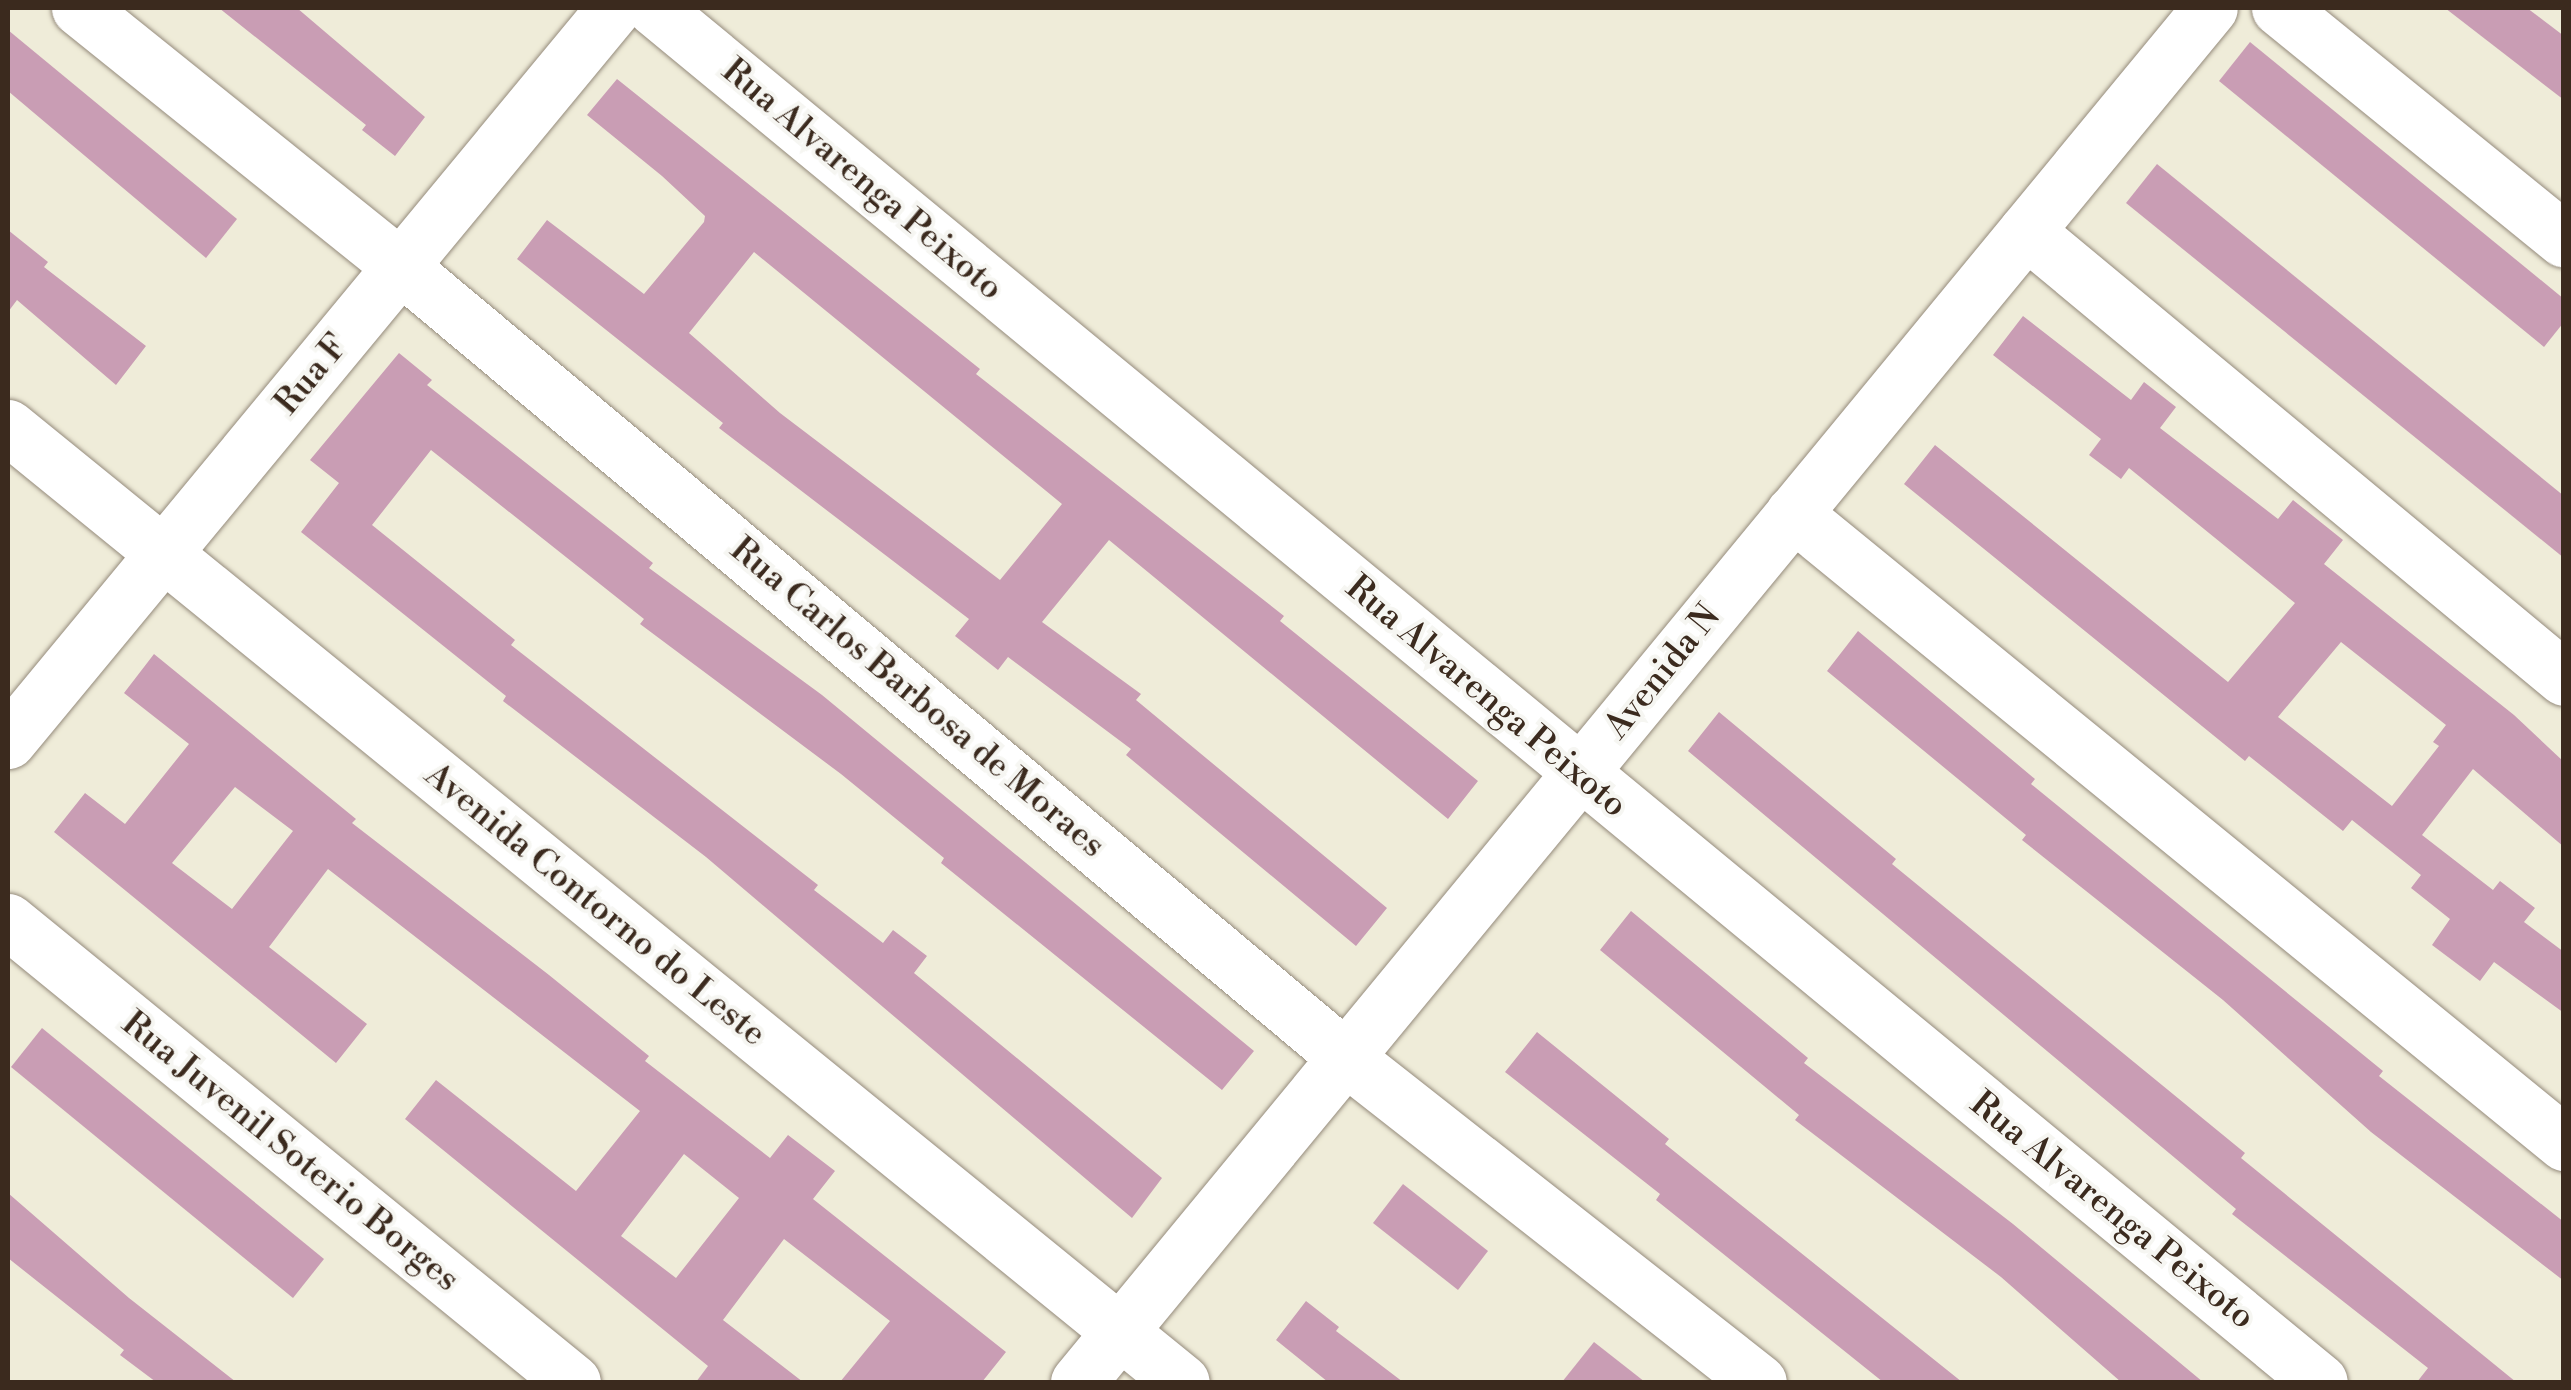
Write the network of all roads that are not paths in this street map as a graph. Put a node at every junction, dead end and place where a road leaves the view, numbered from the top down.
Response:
1 (79, 8) edge
2 (614, 8) edge
3 (654, 8) edge
4 (2210, 8) edge
5 (2279, 8) edge
6 (2026, 231) junction
7 (2564, 240) edge
8 (402, 267) junction
9 (8, 427) edge
10 (1793, 514) junction
11 (163, 554) junction
12 (2564, 678) edge
13 (8, 742) edge
14 (1579, 774) junction
15 (8, 921) edge
16 (1345, 1057) junction
17 (2564, 1142) edge
18 (1120, 1332) junction
19 (573, 1382) edge
20 (1078, 1382) edge
21 (1182, 1382) edge
22 (1759, 1382) edge
23 (2320, 1382) edge

1 - 8 street, Rua Carlos Barbosa de Moraes
2 - 8 street, Rua F
3 - 14 street, Rua Alvarenga Peixoto
4 - 6 street, Avenida N
5 - 7 street
6 - 10 street, Avenida N
6 - 12 street
8 - 11 street, Rua F
8 - 16 street, Rua Carlos Barbosa de Moraes
9 - 11 street, Avenida Contorno do Leste
10 - 14 street, Avenida N
10 - 17 street
11 - 13 street, Rua F
11 - 18 street, Avenida Contorno do Leste
14 - 16 street, Avenida N
14 - 23 street, Rua Alvarenga Peixoto
15 - 19 street, Rua Juvenil Soterio Borges
16 - 18 street, Avenida N
16 - 22 street, Rua Carlos Barbosa de Moraes
18 - 20 street, Avenida N
18 - 21 street, Avenida Contorno do Leste

